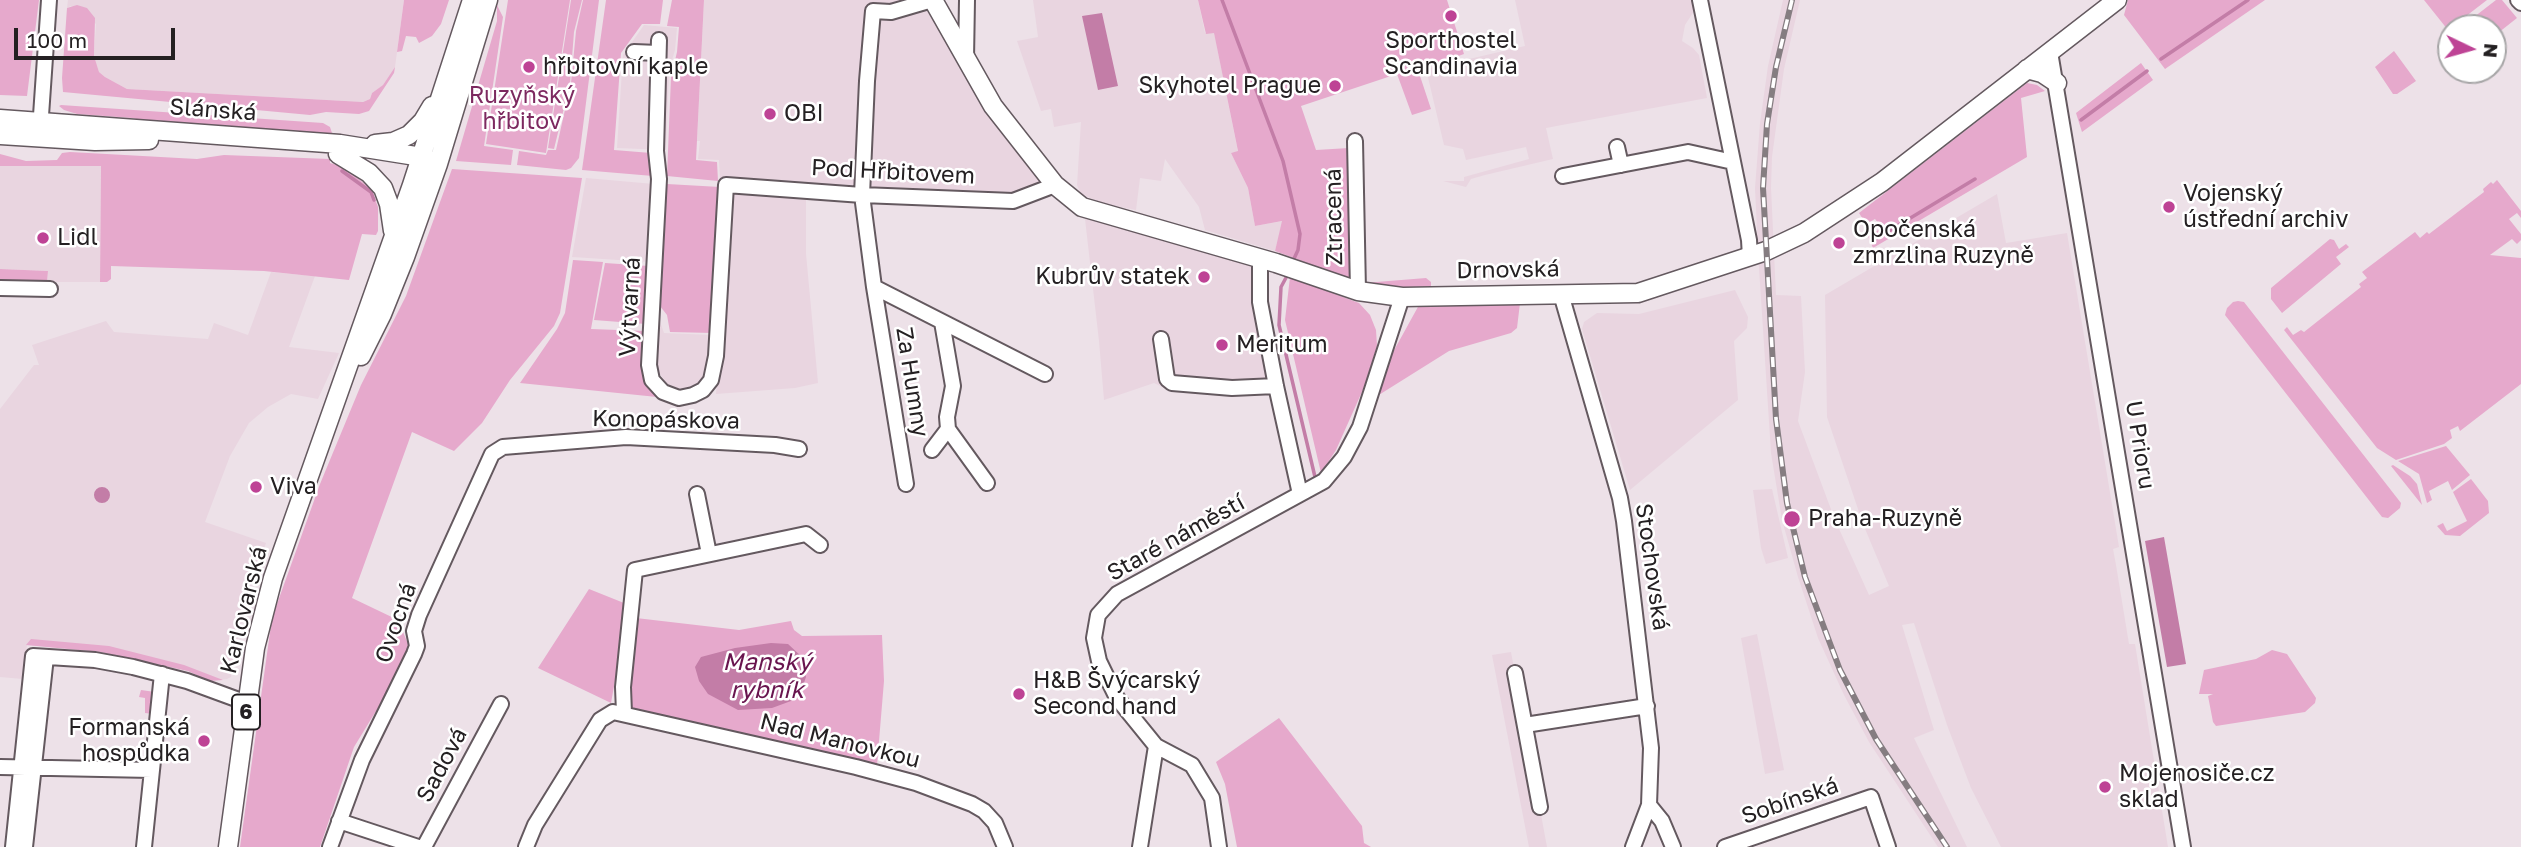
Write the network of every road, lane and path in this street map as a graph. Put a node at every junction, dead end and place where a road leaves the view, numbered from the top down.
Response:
1 (49, 0) edge
2 (472, 0) edge
3 (488, 0) edge
4 (932, 0) edge
5 (967, 0) edge
6 (1700, 0) edge
7 (2117, 0) edge
8 (634, 52) dead end
9 (2050, 52) junction
10 (966, 60) junction
11 (2027, 69) junction
12 (448, 78) junction
13 (2057, 83) junction
14 (0, 119) edge
15 (40, 130) junction
16 (0, 135) edge
17 (1355, 141) dead end
18 (1617, 147) dead end
19 (339, 149) junction
20 (1733, 162) junction
21 (426, 163) junction
22 (1620, 165) junction
23 (1563, 176) dead end
24 (726, 185) joint
25 (1055, 186) junction
26 (862, 195) junction
27 (392, 241) junction
28 (1749, 257) junction
29 (1268, 260) junction
30 (874, 287) junction
31 (0, 288) edge
32 (50, 289) dead end
33 (1358, 291) junction
34 (1561, 294) junction
35 (1402, 297) junction
36 (942, 322) junction
37 (1161, 339) dead end
38 (1045, 374) dead end
39 (1276, 386) junction
40 (340, 392) junction
41 (948, 429) junction
42 (799, 449) dead end
43 (932, 450) dead end
44 (492, 454) joint
45 (987, 483) dead end
46 (906, 484) dead end
47 (697, 494) dead end
48 (1300, 494) junction
49 (820, 545) dead end
50 (709, 554) junction
51 (1515, 673) dead end
52 (162, 674) junction
53 (247, 703) junction
54 (501, 704) dead end
55 (1647, 706) junction
56 (624, 713) junction
57 (1525, 725) junction
58 (1156, 746) junction
59 (0, 767) edge
60 (26, 768) junction
61 (152, 770) junction
62 (1649, 805) junction
63 (1540, 807) dead end
64 (339, 821) junction
65 (13, 847) edge
66 (25, 847) edge
67 (144, 847) edge
68 (228, 847) edge
69 (330, 847) edge
70 (418, 847) edge
71 (424, 847) edge
72 (526, 847) edge
73 (1005, 847) edge
74 (1140, 847) edge
75 (1219, 847) edge
76 (1633, 847) edge
77 (1673, 847) edge
78 (1725, 847) edge
79 (1888, 847) edge
80 (2183, 847) edge

1 - 15 street
2 - 12 main road, Karlovarská / 6
3 - 21 main road, Karlovarská / 6
4 - 10 main road, Drnovská
4 - 26 street, Za Humny
5 - 10 street
6 - 20 street
7 - 9 main road, Drnovská
8 - 24 street, Výtvarná
9 - 11 main road, Drnovská
9 - 13 street, U Prioru
10 - 25 main road, Drnovská
11 - 13 main road
11 - 28 main road, Drnovská
12 - 19 main road
12 - 21 main road, Karlovarská / 6
13 - 80 street, U Prioru
14 - 15 main road, Slánská
15 - 16 main road, Slánská
15 - 19 main road, Slánská
17 - 33 street, Ztracená
18 - 22 street
19 - 21 main road, Slánská
19 - 27 main road
20 - 22 street
20 - 28 street
21 - 27 main road, Karlovarská / 6
21 - 40 main road, Karlovarská / 6
22 - 23 street
24 - 26 street, Pod Hřbitovem
25 - 26 street, Pod Hřbitovem
25 - 29 main road, Drnovská
26 - 30 street, Za Humny
27 - 40 main road, Karlovarská / 6
28 - 34 main road, Drnovská
29 - 33 main road, Drnovská
29 - 39 street
30 - 36 street, Za Humny
30 - 46 street, Za Humny
31 - 32 street
33 - 35 main road, Drnovská
34 - 35 main road, Drnovská
34 - 55 street, Stochovská
35 - 48 street, Staré náměstí
36 - 38 street, Za Humny
36 - 41 street
37 - 39 street
39 - 48 street
40 - 53 main road, Karlovarská / 6
41 - 43 street
41 - 45 street
42 - 44 street, Konopáskova
44 - 64 street, Ovocná
47 - 50 street
48 - 58 street, Staré náměstí
49 - 50 street
50 - 56 street
51 - 57 street
52 - 53 street
52 - 60 street
52 - 61 street
53 - 68 main road, Karlovarská / 6
54 - 71 street, Sadová
55 - 57 street
55 - 62 street, Stochovská
56 - 72 street, Nad Manovkou
56 - 73 street, Nad Manovkou
57 - 63 street
58 - 74 street
58 - 75 street
59 - 60 street
60 - 61 street
60 - 65 street
60 - 66 street
61 - 67 street
62 - 76 street, Stochovská
62 - 77 street
64 - 69 street, Ovocná
64 - 70 street
78 - 79 street, Sobínská

